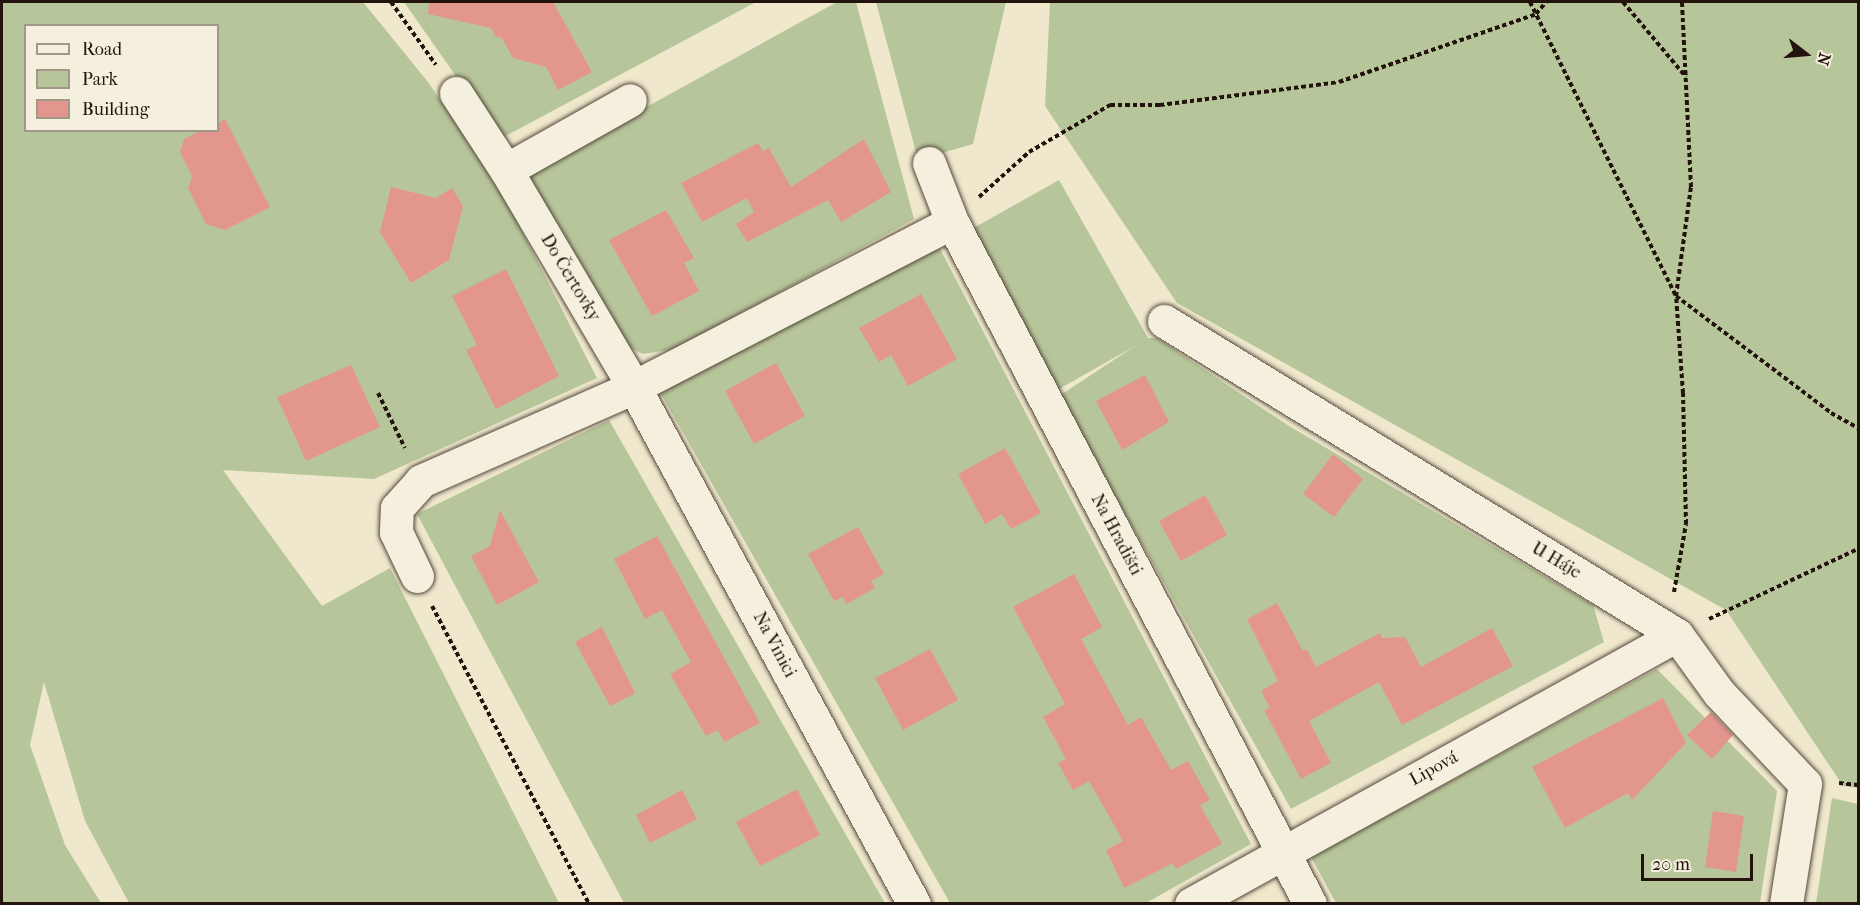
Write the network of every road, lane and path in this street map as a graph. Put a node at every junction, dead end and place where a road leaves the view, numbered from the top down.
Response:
1 (391, 2) edge
2 (1530, 2) edge
3 (1546, 2) edge
4 (1623, 2) edge
5 (1682, 2) edge
6 (1536, 14) junction
7 (1687, 78) junction
8 (456, 93) joint
9 (630, 100) dead end
10 (928, 163) dead end
11 (506, 170) junction
12 (952, 222) junction
13 (1676, 296) junction
14 (1164, 321) dead end
15 (634, 387) junction
16 (378, 393) dead end
17 (1858, 428) edge
18 (421, 481) junction
19 (1858, 549) edge
20 (417, 576) joint
21 (1677, 635) junction
22 (1283, 853) junction
23 (589, 903) edge
24 (914, 903) edge
25 (1191, 903) edge
26 (1310, 903) edge
27 (1786, 903) edge

1 - 8 path
2 - 6 path
3 - 6 path
4 - 7 path
5 - 7 path
6 - 12 path
6 - 13 path
7 - 13 path
8 - 11 street, Do Čertovky
9 - 11 street
10 - 12 street, Na Hradišti
11 - 15 street, Do Čertovky
12 - 15 street
12 - 22 street, Na Hradišti
13 - 17 path
13 - 21 path
14 - 21 street, U Háje
15 - 18 street
15 - 24 street, Na Vinici
16 - 18 path
18 - 20 street
19 - 21 path
20 - 23 path
21 - 22 street, Lipová
21 - 27 street, U Háje
22 - 25 street, Lipová
22 - 26 street, Na Hradišti

